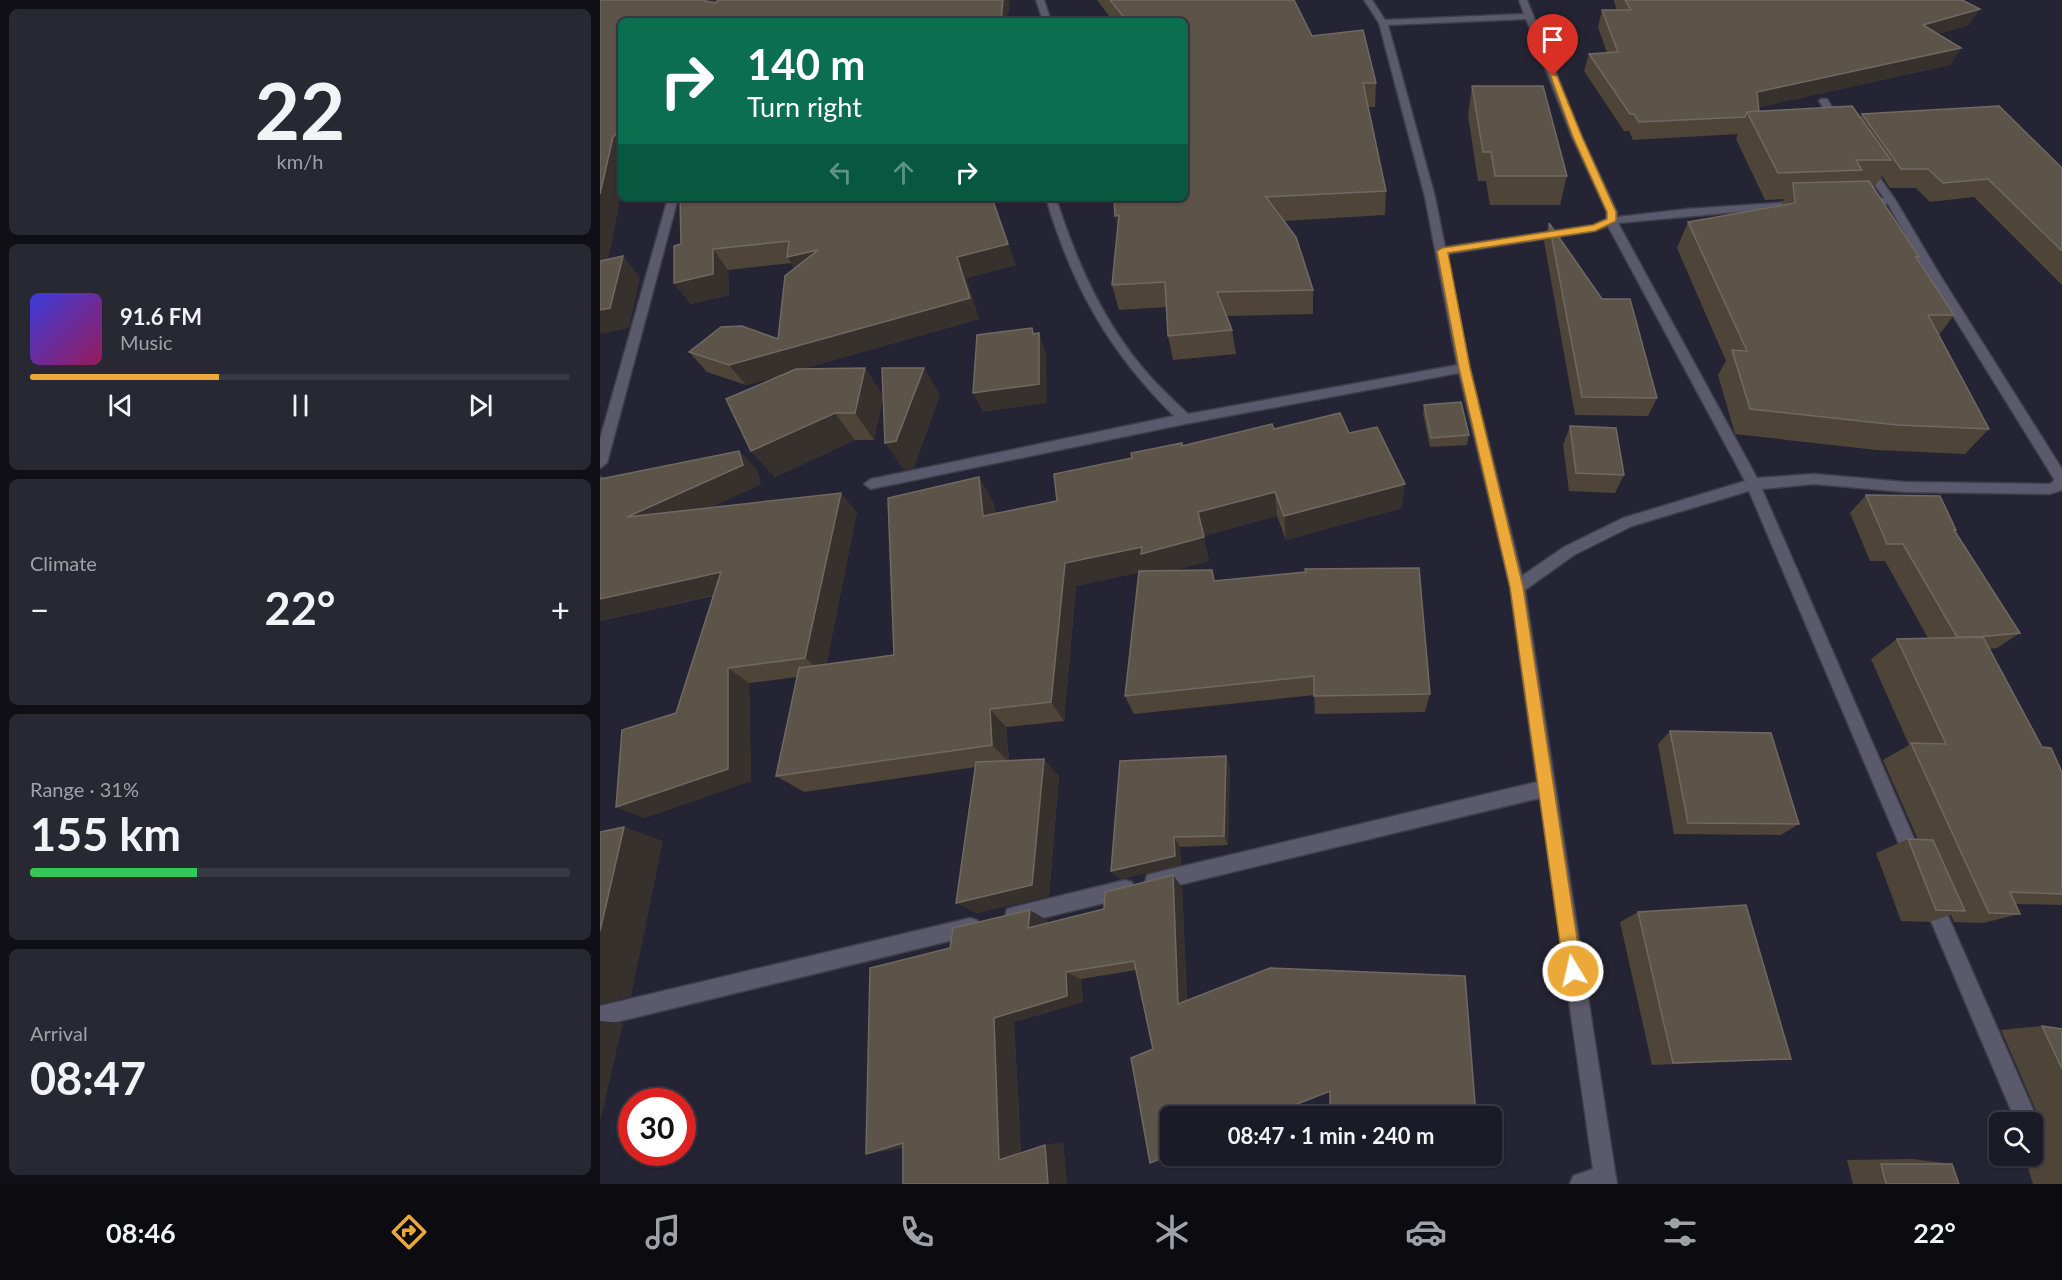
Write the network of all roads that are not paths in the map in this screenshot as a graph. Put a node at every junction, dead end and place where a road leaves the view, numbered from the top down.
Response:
1 (1040, 0) edge
2 (1368, 0) edge
3 (1523, 0) edge
4 (1529, 16) junction
5 (1046, 18) edge
6 (1383, 23) junction
7 (1824, 101) dead end
8 (1845, 135) edge
9 (1858, 154) edge
10 (672, 201) edge
11 (1052, 201) edge
12 (1891, 201) junction
13 (1858, 202) edge
14 (1814, 203) edge
15 (1611, 221) junction
16 (1442, 251) junction
17 (1464, 368) junction
18 (1185, 419) junction
19 (600, 463) edge
20 (872, 484) dead end
21 (1753, 484) junction
22 (1517, 587) junction
23 (1546, 788) junction
24 (600, 1016) edge
25 (2023, 1112) edge
26 (1605, 1180) edge
27 (1581, 1184) edge

1 - 5 street
2 - 6 street
3 - 4 street
4 - 6 street
4 - 15 street
6 - 16 street
7 - 8 street
9 - 12 street
10 - 19 street
11 - 18 street
12 - 13 street
12 - 21 street
14 - 15 street
15 - 16 street
15 - 21 street
16 - 17 street
17 - 18 street
17 - 22 street
18 - 20 street
21 - 22 street
21 - 25 street
22 - 23 street
23 - 24 street
23 - 26 street
26 - 27 street

